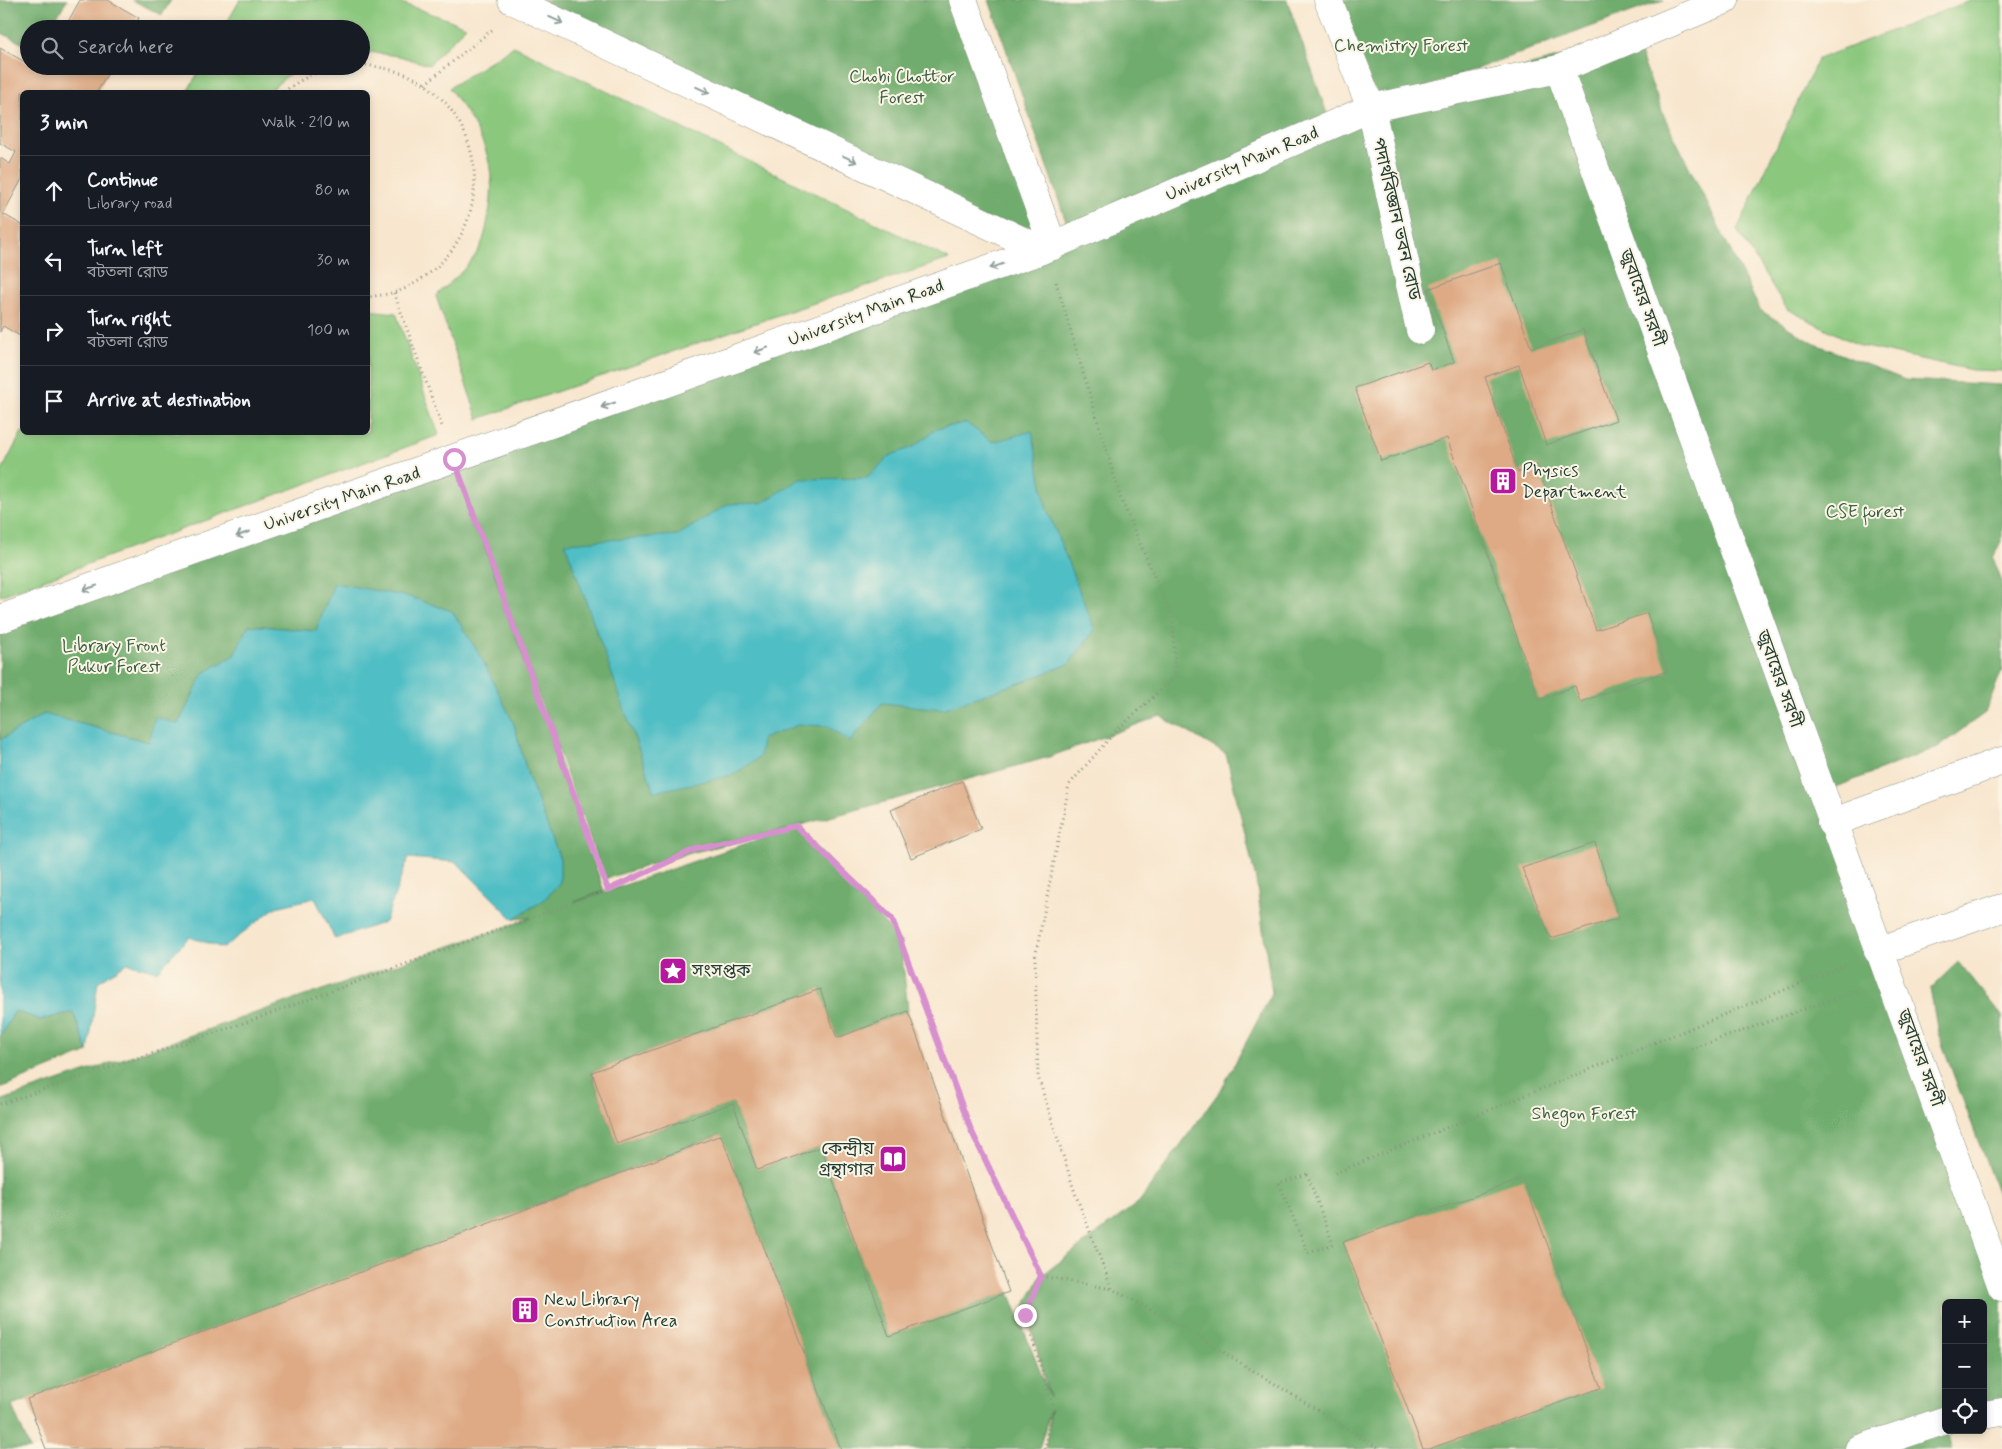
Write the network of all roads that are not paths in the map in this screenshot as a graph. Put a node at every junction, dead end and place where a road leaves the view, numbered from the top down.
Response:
1 (963, 0) edge
2 (1328, 0) edge
3 (1725, 0) edge
4 (517, 2) edge
5 (1559, 69) junction
6 (1371, 108) junction
7 (1048, 248) junction
8 (1420, 330) dead end
9 (0, 619) edge
10 (2002, 761) edge
11 (1832, 823) junction
12 (2002, 908) edge
13 (1878, 951) junction
14 (2002, 1287) edge
15 (2002, 1412) edge
16 (1987, 1414) edge
17 (1942, 1421) edge
18 (1859, 1449) edge

1 - 7 street
2 - 6 street, পদার্থবিজ্ঞান ভবন রোড
3 - 5 street, University Main Road
4 -> 7 street
5 - 6 street, University Main Road
5 - 11 street, জুবায়ের সরণী
6 - 7 street, University Main Road
6 - 8 street, পদার্থবিজ্ঞান ভবন রোড
7 -> 9 street, University Main Road
10 - 11 street
11 - 13 street, জুবায়ের সরণী
12 - 13 street
13 - 14 street, জুবায়ের সরণী
15 - 16 street
17 - 18 street

